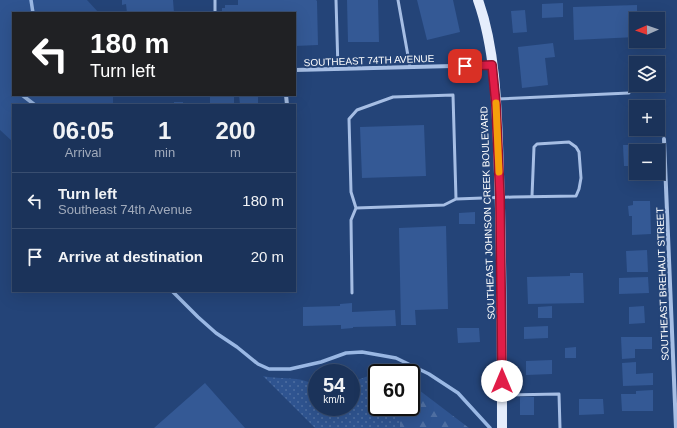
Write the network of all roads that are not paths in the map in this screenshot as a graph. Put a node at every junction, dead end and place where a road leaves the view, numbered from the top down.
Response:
1 (215, 0) edge
2 (336, 0) edge
3 (398, 0) edge
4 (478, 0) edge
5 (215, 12) edge
6 (492, 65) junction
7 (410, 67) junction
8 (338, 69) junction
9 (296, 70) edge
10 (629, 93) dead end
11 (495, 99) junction
12 (664, 139) dead end
13 (532, 196) junction
14 (500, 197) junction
15 (456, 199) junction
16 (356, 208) junction
17 (352, 293) dead end
18 (502, 400) junction
19 (502, 428) edge
20 (560, 428) edge
21 (676, 428) edge

1 - 5 lane
2 - 8 lane
3 - 7 lane
4 - 6 main road, SOUTHEAST JOHNSON CREEK BOULEVARD
6 - 7 street, SOUTHEAST 74TH AVENUE
6 - 11 main road, SOUTHEAST JOHNSON CREEK BOULEVARD
7 - 8 street, SOUTHEAST 74TH AVENUE
8 - 9 street, SOUTHEAST 74TH AVENUE
10 - 11 lane
11 - 14 main road, SOUTHEAST JOHNSON CREEK BOULEVARD
12 - 21 street, SOUTHEAST BREHAUT STREET
13 - 13 lane
13 - 14 lane
14 - 15 lane
14 - 18 main road, SOUTHEAST JOHNSON CREEK BOULEVARD
15 - 16 lane
15 - 16 lane
16 - 17 lane
18 - 19 main road, SOUTHEAST JOHNSON CREEK BOULEVARD
18 - 20 lane

